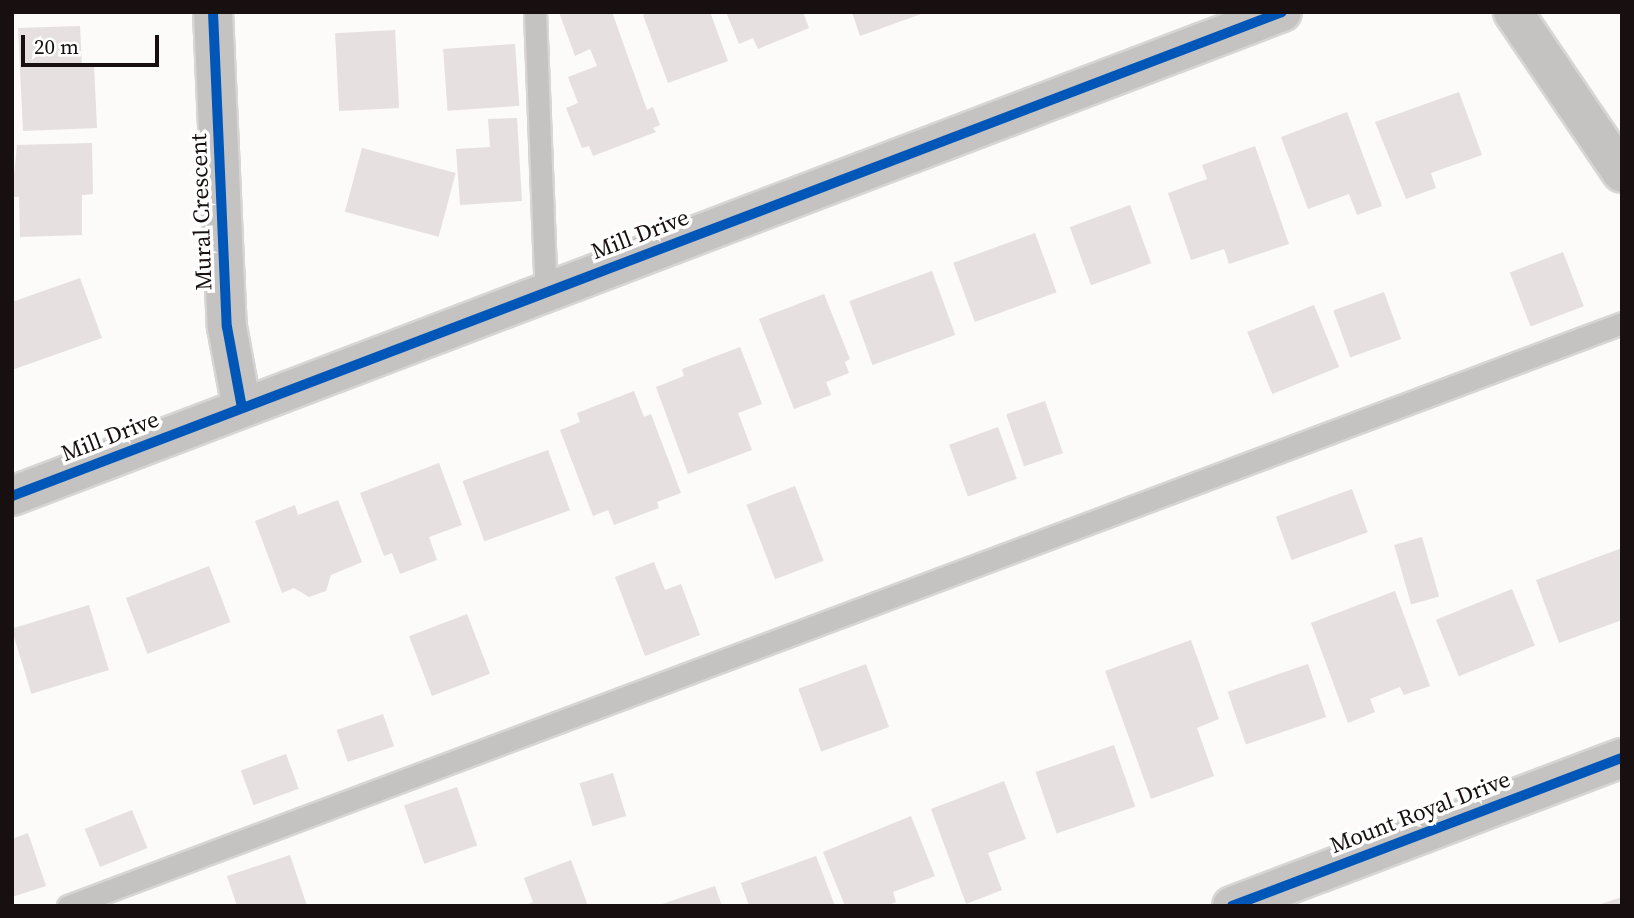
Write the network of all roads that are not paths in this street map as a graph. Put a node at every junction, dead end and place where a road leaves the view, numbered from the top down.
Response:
1 (213, 12) edge
2 (535, 12) edge
3 (1282, 12) edge
4 (1513, 12) edge
5 (1622, 173) edge
6 (546, 292) junction
7 (1622, 323) edge
8 (242, 408) junction
9 (12, 496) edge
10 (1622, 758) edge
11 (68, 906) edge
12 (1233, 906) edge

1 - 8 street, Mural Crescent
2 - 6 lane
3 - 6 street, Mill Drive
4 - 5 street
6 - 8 street, Mill Drive
7 - 11 lane
8 - 9 street, Mill Drive
10 - 12 street, Mount Royal Drive

